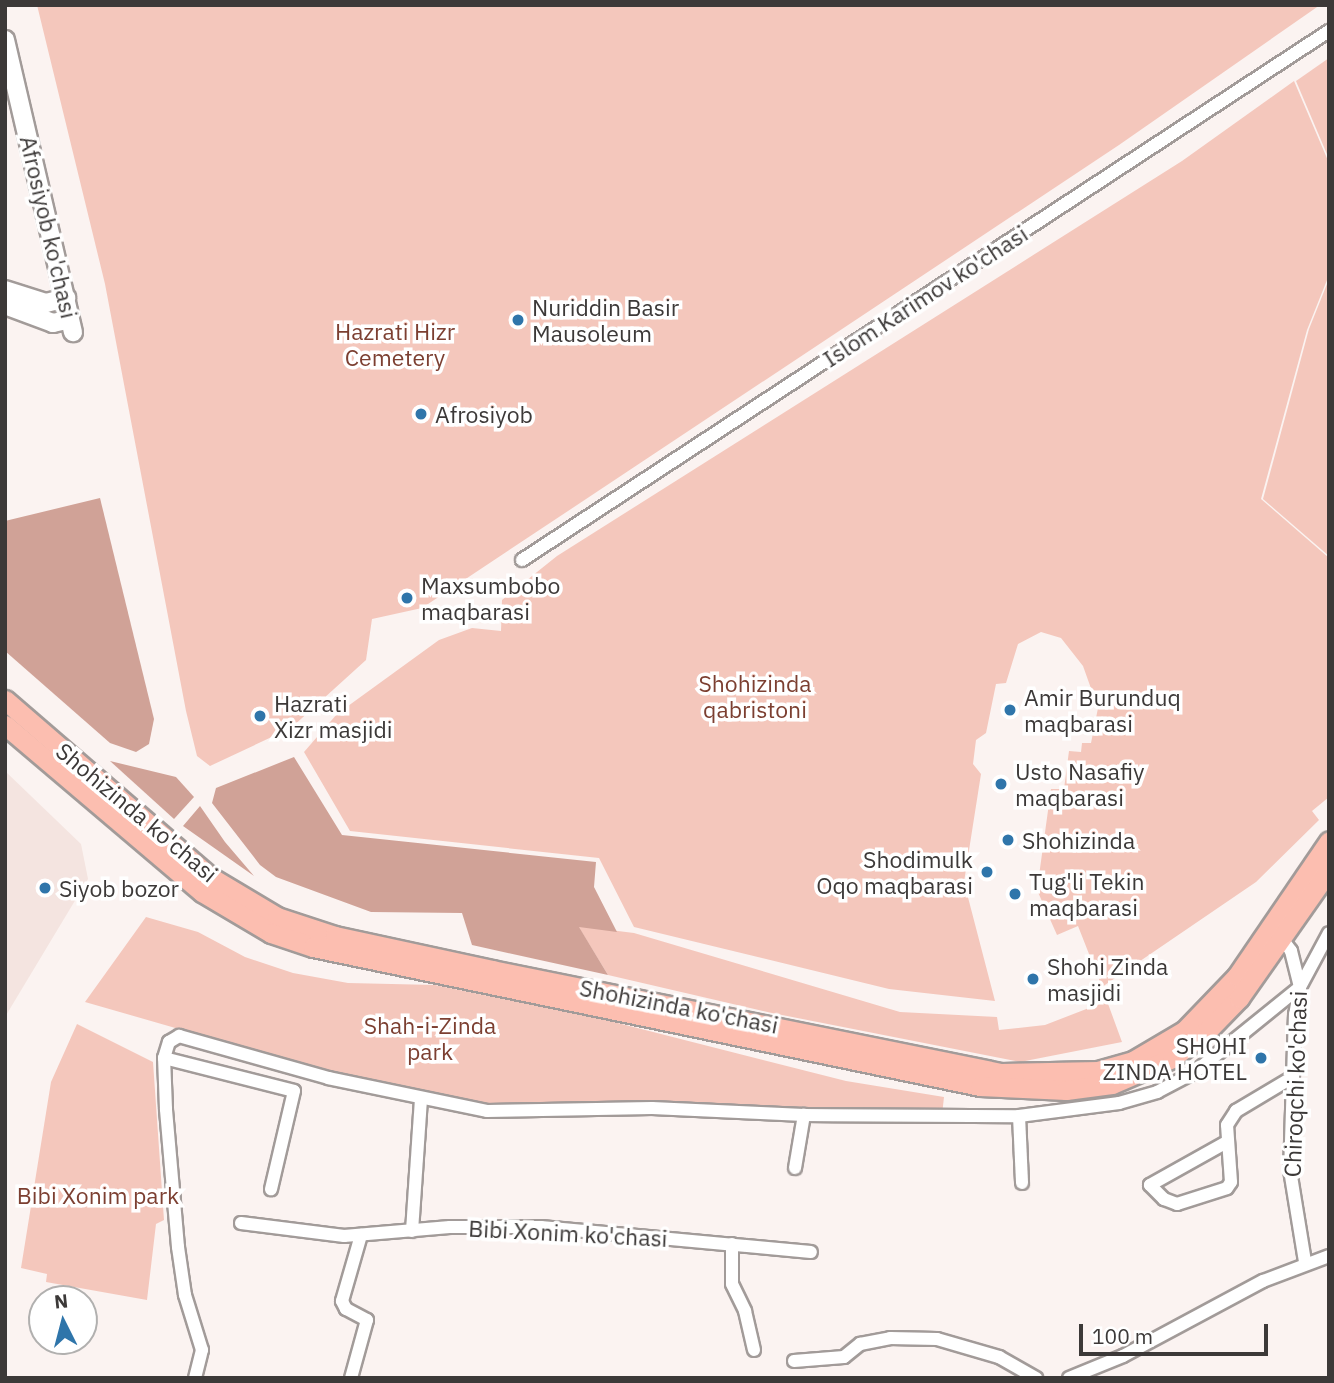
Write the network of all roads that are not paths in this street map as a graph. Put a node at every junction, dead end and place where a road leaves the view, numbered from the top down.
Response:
1 (1329, 31) edge
2 (5, 40) edge
3 (5, 289) edge
4 (66, 298) junction
5 (5, 305) edge
6 (522, 561) dead end
7 (5, 700) edge
8 (5, 725) edge
9 (1329, 841) edge
10 (1329, 870) edge
11 (1329, 933) edge
12 (1282, 939) junction
13 (1300, 986) junction
14 (164, 1058) junction
15 (1293, 1077) junction
16 (421, 1099) junction
17 (804, 1115) junction
18 (1019, 1116) junction
19 (1225, 1143) junction
20 (795, 1168) dead end
21 (1022, 1183) dead end
22 (271, 1189) dead end
23 (242, 1223) dead end
24 (412, 1231) junction
25 (361, 1236) junction
26 (732, 1244) junction
27 (811, 1252) dead end
28 (1329, 1256) edge
29 (1305, 1262) junction
30 (754, 1349) dead end
31 (794, 1361) dead end
32 (195, 1378) edge
33 (351, 1378) edge
34 (1036, 1378) edge
35 (1069, 1378) edge

1 - 6 street, Islom Karimov ko'chasi
2 - 4 street, Afrosiyob ko'chasi
3 - 4 street
4 - 5 street, Afrosiyob ko'chasi
7 - 9 main road, Shohizinda ko'chasi
8 - 12 main road, Shohizinda ko'chasi
10 - 12 main road, Shohizinda ko'chasi
11 - 13 street
12 - 13 street, Chiroqchi ko'chasi
13 - 15 street, Chiroqchi ko'chasi
13 - 18 street
14 - 16 street
14 - 22 street
14 - 32 street
15 - 19 street
15 - 29 street, Chiroqchi ko'chasi
16 - 17 street
16 - 24 street
17 - 18 street
17 - 20 street
18 - 21 street
19 - 19 street
23 - 25 street, Bibi Xonim ko'chasi
24 - 25 street, Bibi Xonim ko'chasi
24 - 26 street, Bibi Xonim ko'chasi
25 - 33 street
26 - 27 street, Bibi Xonim ko'chasi
26 - 30 street
28 - 29 street
29 - 35 street
31 - 34 street

